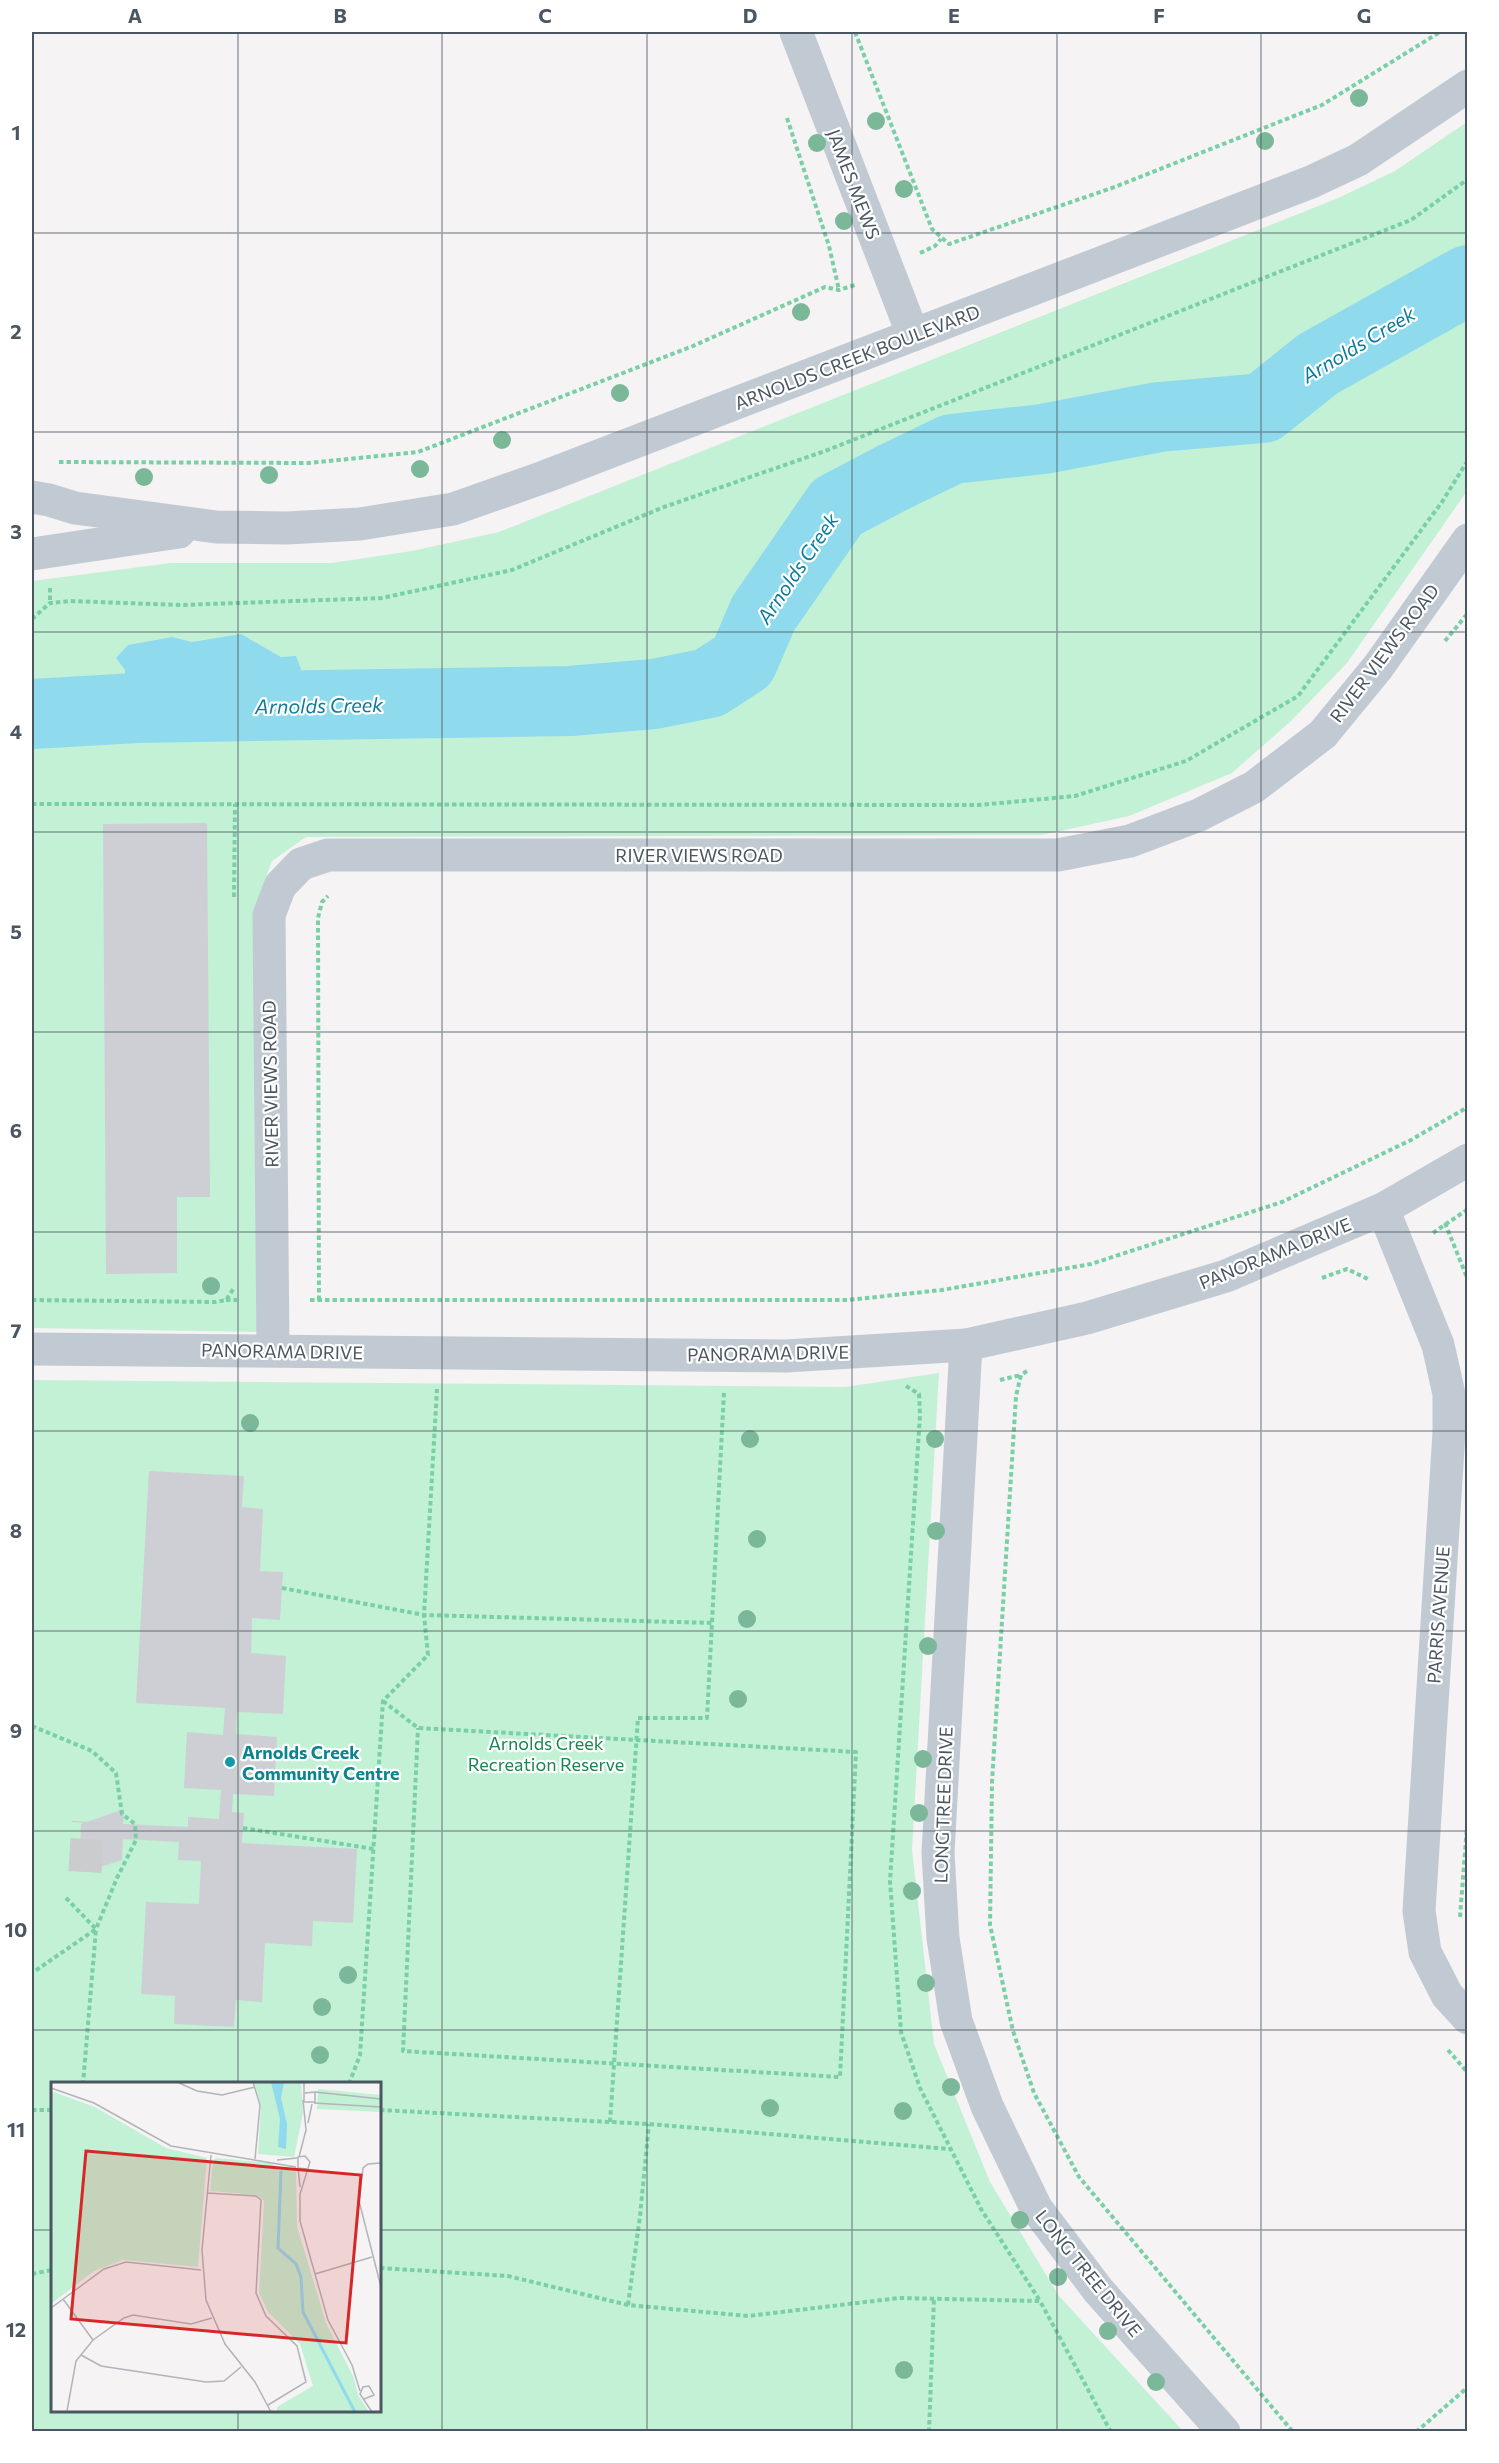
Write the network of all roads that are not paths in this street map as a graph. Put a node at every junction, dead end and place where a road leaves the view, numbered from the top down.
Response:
1 (796, 32) edge
2 (1467, 86) edge
3 (913, 335) junction
4 (32, 497) edge
5 (216, 527) junction
6 (1467, 540) edge
7 (32, 554) edge
8 (1467, 1160) edge
9 (1383, 1209) junction
10 (966, 1345) junction
11 (32, 1349) edge
12 (273, 1350) junction
13 (1467, 2018) edge
14 (1224, 2432) edge

1 - 3 street, JAMES MEWS
2 - 3 street, ARNOLDS CREEK BOULEVARD
3 - 5 street, ARNOLDS CREEK BOULEVARD
4 - 5 street, ARNOLDS CREEK BOULEVARD
5 - 7 street, ARNOLDS CREEK BOULEVARD
6 - 12 street, RIVER VIEWS ROAD
8 - 9 street, PANORAMA DRIVE
9 - 10 street, PANORAMA DRIVE
9 - 13 street, PARRIS AVENUE
10 - 12 street, PANORAMA DRIVE
10 - 14 street, LONG TREE DRIVE
11 - 12 street, PANORAMA DRIVE

